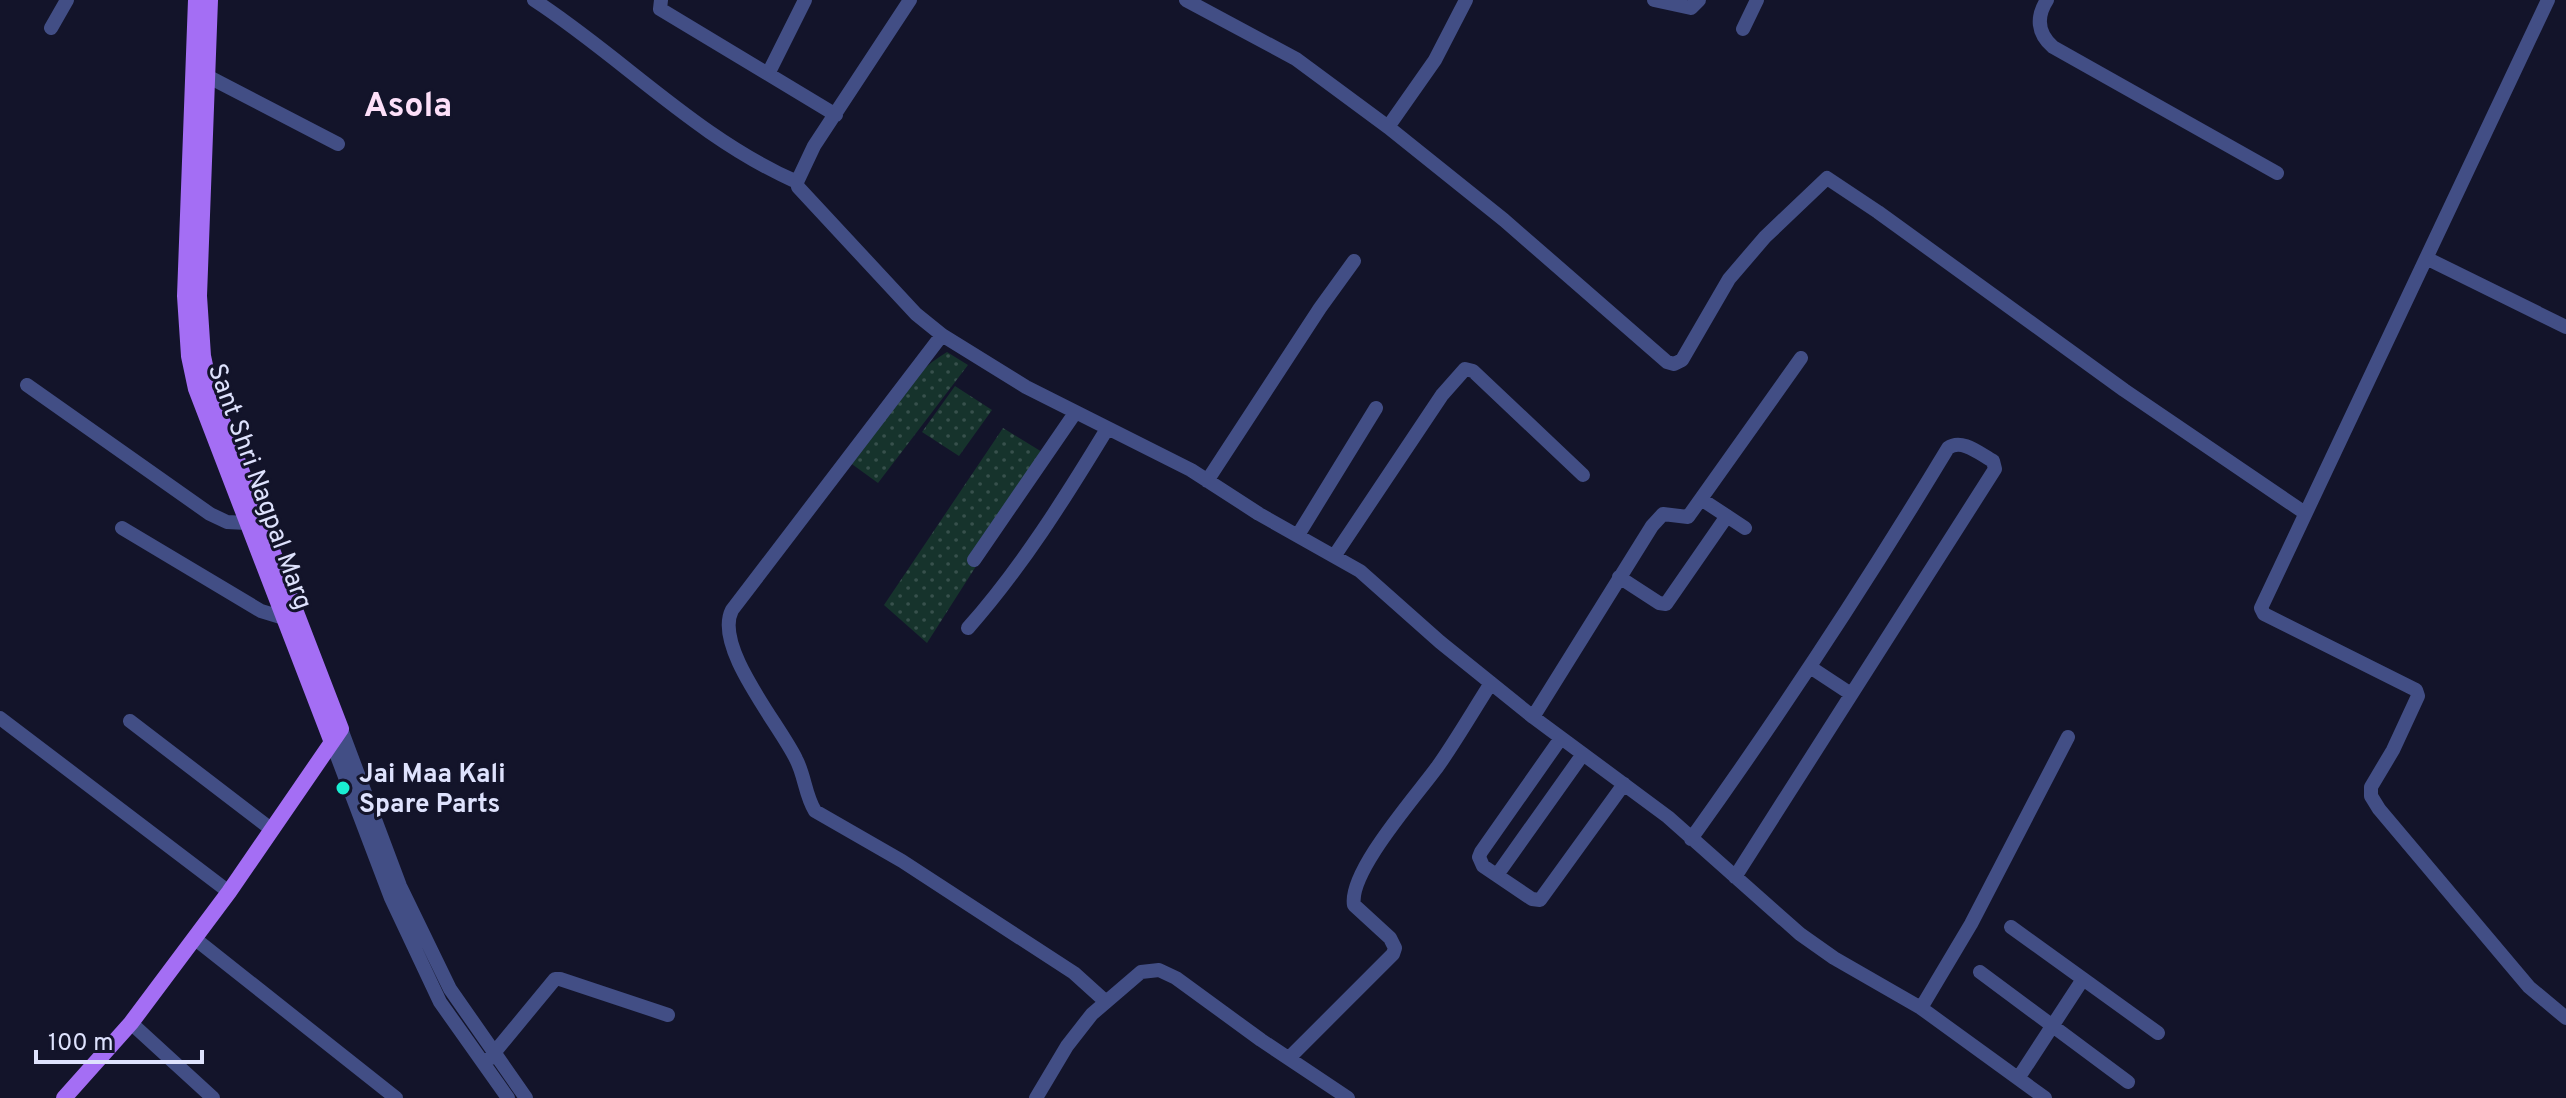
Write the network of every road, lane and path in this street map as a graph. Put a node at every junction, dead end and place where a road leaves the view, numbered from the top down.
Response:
1 (67, 0) edge
2 (196, 0) edge
3 (210, 0) edge
4 (534, 0) edge
5 (661, 0) edge
6 (805, 0) edge
7 (910, 0) edge
8 (1186, 0) edge
9 (1466, 0) edge
10 (1654, 0) edge
11 (1699, 0) edge
12 (1757, 0) edge
13 (2047, 0) edge
14 (2548, 0) edge
15 (51, 28) dead end
16 (1743, 29) dead end
17 (768, 74) junction
18 (207, 76) junction
19 (836, 115) junction
20 (1388, 127) junction
21 (338, 144) dead end
22 (2277, 173) dead end
23 (797, 182) junction
24 (2428, 259) junction
25 (1354, 261) dead end
26 (2566, 327) edge
27 (942, 335) junction
28 (1801, 358) dead end
29 (27, 385) dead end
30 (1376, 408) dead end
31 (1075, 413) junction
32 (1107, 429) junction
33 (1583, 475) dead end
34 (1207, 481) junction
35 (1701, 499) junction
36 (2305, 513) junction
37 (1727, 516) junction
38 (247, 523) junction
39 (122, 528) dead end
40 (1745, 528) dead end
41 (1298, 535) junction
42 (1335, 555) junction
43 (974, 560) dead end
44 (1619, 577) junction
45 (284, 618) junction
46 (968, 628) dead end
47 (1810, 667) junction
48 (1491, 683) junction
49 (1851, 694) junction
50 (1533, 717) junction
51 (0, 718) edge
52 (130, 721) dead end
53 (336, 734) junction
54 (2068, 737) dead end
55 (1561, 738) junction
56 (1583, 754) junction
57 (1624, 784) junction
58 (271, 829) junction
59 (1691, 839) junction
60 (1497, 875) junction
61 (1735, 877) junction
62 (229, 892) junction
63 (2011, 927) dead end
64 (194, 938) junction
65 (1980, 972) dead end
66 (2083, 979) junction
67 (1105, 1001) junction
68 (1921, 1008) junction
69 (668, 1015) dead end
70 (2566, 1018) edge
71 (131, 1023) junction
72 (2052, 1026) junction
73 (2158, 1033) dead end
74 (1289, 1058) junction
75 (489, 1059) junction
76 (2019, 1077) junction
77 (2128, 1082) dead end
78 (501, 1095) edge
79 (68, 1097) edge
80 (213, 1098) edge
81 (396, 1098) edge
82 (526, 1098) edge
83 (1036, 1098) edge
84 (1348, 1098) edge
85 (2045, 1098) edge

1 - 15 street
2 - 38 main road, Sant Shri Nagpal Marg
3 - 18 main road, Sant Shri Nagpal Marg
4 - 23 street
5 - 17 street
6 - 17 street
7 - 19 street
8 - 20 street
9 - 20 street
10 - 11 street
12 - 16 street
13 - 22 street
14 - 24 street
17 - 19 street
18 - 21 street
18 - 53 main road, Sant Shri Nagpal Marg
19 - 23 street
20 - 36 street
23 - 27 street
24 - 26 street
24 - 36 street
25 - 34 street
27 - 31 street
27 - 67 street
28 - 35 street
29 - 38 street
30 - 41 street
31 - 32 street
31 - 43 street
32 - 34 street
32 - 46 street
33 - 42 street
34 - 41 street
35 - 37 street
35 - 44 street
36 - 70 street
37 - 40 street
37 - 44 street
38 - 45 main road, Sant Shri Nagpal Marg
39 - 45 street
41 - 42 street
42 - 48 street
44 - 50 street
45 - 53 main road, Sant Shri Nagpal Marg
47 - 49 street
47 - 49 street
47 - 59 street
48 - 50 street
48 - 74 street
49 - 61 street
50 - 55 street
51 - 62 street
52 - 58 street
53 - 58 main road
53 - 75 street, Sant Shri Nagpal Marg
54 - 68 street
55 - 56 street
55 - 60 street
56 - 57 street
56 - 60 street
57 - 59 street
57 - 60 street
58 - 62 main road
59 - 61 street
61 - 68 street
62 - 64 main road
63 - 66 street
64 - 71 main road
64 - 81 street
65 - 72 street
66 - 72 street
66 - 73 street
67 - 74 street
67 - 83 street
68 - 76 street
69 - 75 street
71 - 79 main road
71 - 80 street
72 - 76 street
72 - 77 street
74 - 84 street
75 - 78 street, Sant Shri Nagpal Marg
75 - 82 street, Sant Shri Nagpal Marg
76 - 85 street

